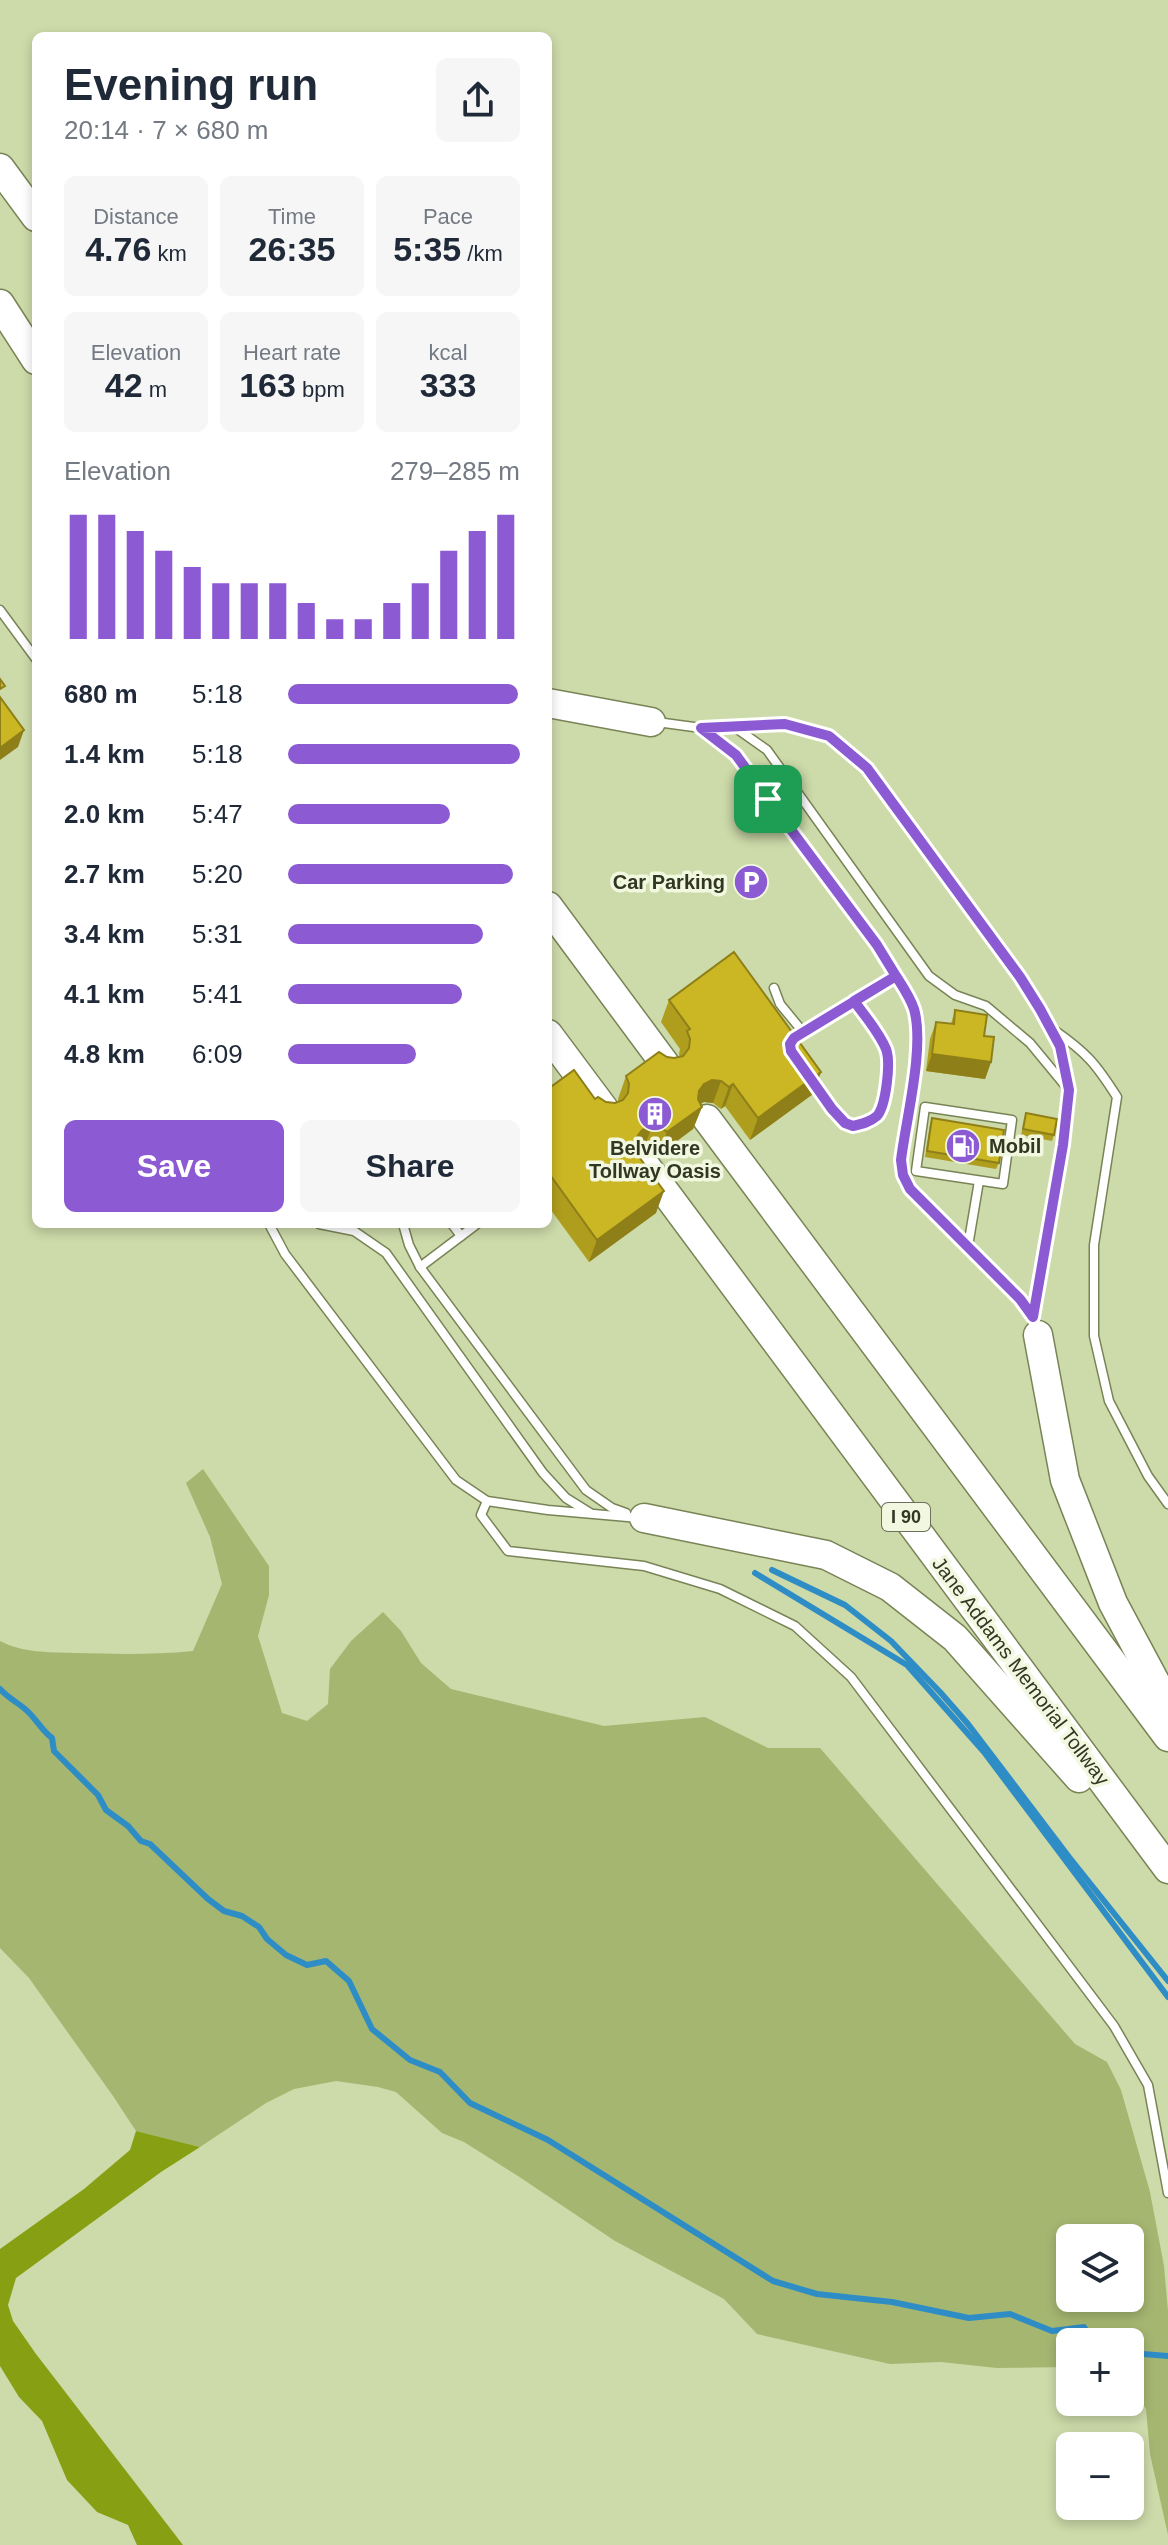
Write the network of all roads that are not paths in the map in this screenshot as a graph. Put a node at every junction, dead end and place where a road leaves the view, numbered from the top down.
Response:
1 (0, 167) edge
2 (32, 209) edge
3 (0, 295) edge
4 (0, 304) edge
5 (32, 339) edge
6 (32, 354) edge
7 (0, 610) edge
8 (32, 654) edge
9 (552, 704) edge
10 (651, 722) joint
11 (732, 725) junction
12 (701, 728) junction
13 (552, 911) edge
14 (896, 976) junction
15 (774, 988) dead end
16 (854, 1001) junction
17 (1050, 1028) junction
18 (803, 1032) junction
19 (552, 1039) edge
20 (791, 1051) edge
21 (665, 1064) edge
22 (804, 1071) edge
23 (1069, 1090) junction
24 (908, 1105) junction
25 (925, 1107) junction
26 (604, 1109) edge
27 (707, 1119) dead end
28 (645, 1165) edge
29 (979, 1181) junction
30 (271, 1228) edge
31 (339, 1228) edge
32 (404, 1228) edge
33 (455, 1228) edge
34 (472, 1228) edge
35 (461, 1236) junction
36 (968, 1246) junction
37 (420, 1267) junction
38 (1036, 1326) junction
39 (487, 1501) junction
40 (1168, 1504) edge
41 (593, 1514) junction
42 (644, 1518) junction
43 (1168, 1706) edge
44 (1168, 1737) edge
45 (1168, 1869) edge
46 (1168, 1883) edge
47 (1168, 2193) edge

1 - 2 highway
3 - 5 highway
4 - 6 highway
7 - 8 lane
9 - 10 highway
10 - 12 lane
11 - 12 lane
11 - 17 lane
11 - 23 lane
12 - 14 lane
13 - 21 highway
14 - 16 lane
14 - 24 lane
15 - 18 lane
16 - 18 lane
16 - 22 lane
17 - 23 lane
17 - 40 lane
18 - 20 lane
19 - 26 highway
23 - 38 lane
24 - 25 lane
24 - 36 lane
25 - 29 lane
25 - 29 lane
27 - 44 highway
28 - 45 highway, Jane Addams Memorial Tollway / I 90
29 - 36 lane
30 - 39 lane
31 - 41 lane
32 - 37 lane
33 - 35 lane
34 - 35 lane
35 - 37 lane
36 - 38 lane
37 - 42 lane
38 - 43 highway
39 - 41 lane
39 - 47 lane
41 - 42 lane
42 - 46 highway

